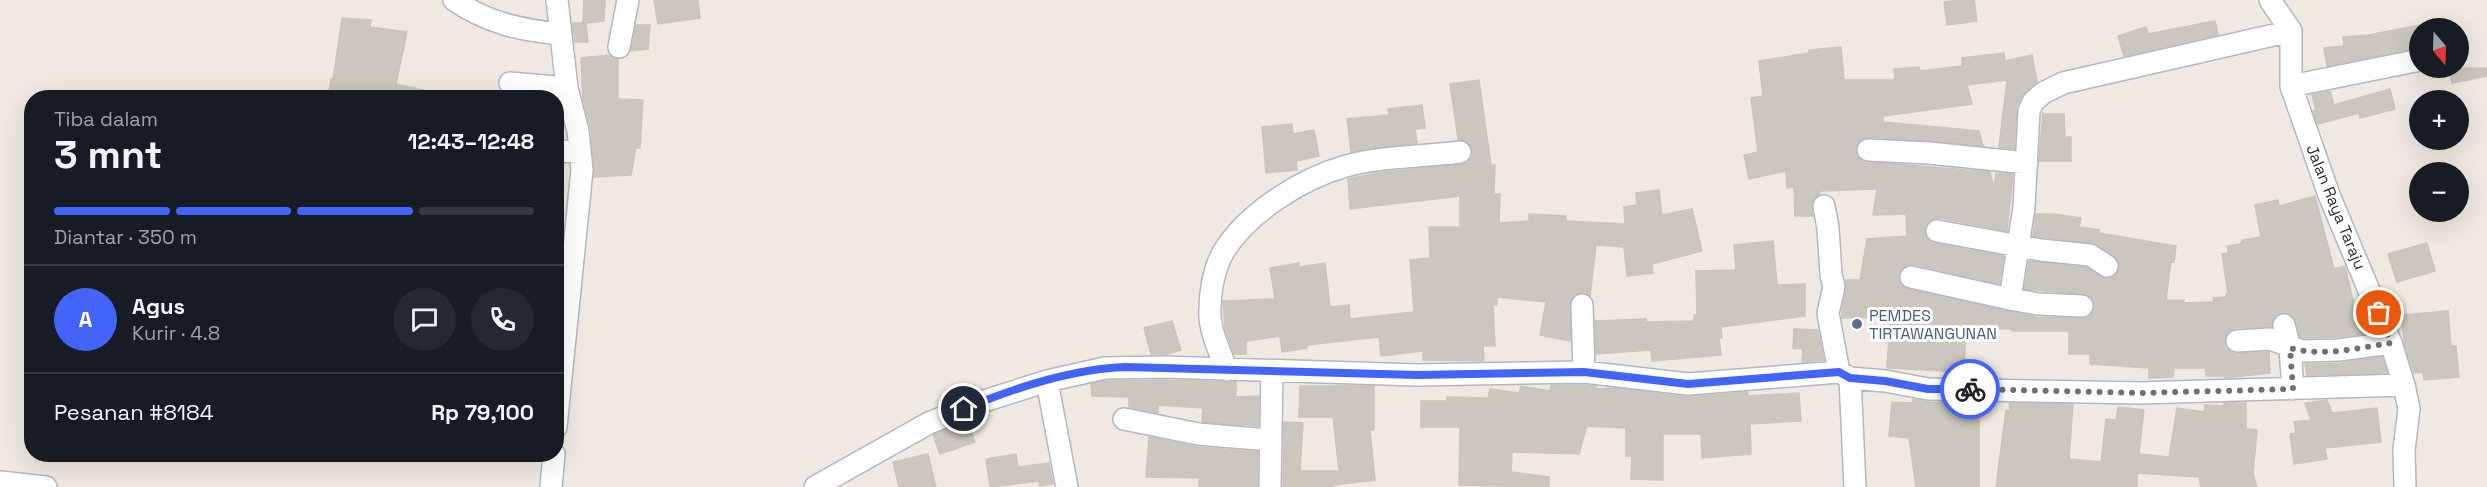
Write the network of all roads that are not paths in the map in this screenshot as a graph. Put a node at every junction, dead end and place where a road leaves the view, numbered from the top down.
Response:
1 (454, 0) edge
2 (557, 0) edge
3 (627, 0) edge
4 (2270, 0) edge
5 (2291, 31) junction
6 (560, 34) junction
7 (619, 47) dead end
8 (2409, 62) edge
9 (510, 82) dead end
10 (2290, 86) junction
11 (567, 88) junction
12 (1869, 150) dead end
13 (564, 151) edge
14 (580, 152) junction
15 (1460, 152) dead end
16 (2027, 163) junction
17 (1824, 206) dead end
18 (1937, 231) dead end
19 (2018, 246) junction
20 (2107, 266) dead end
21 (1911, 277) dead end
22 (2010, 299) junction
23 (1582, 305) dead end
24 (2082, 306) dead end
25 (2284, 325) dead end
26 (2237, 342) dead end
27 (2391, 343) junction
28 (2290, 348) junction
29 (564, 353) edge
30 (1227, 370) junction
31 (1272, 372) junction
32 (1584, 372) junction
33 (1845, 375) junction
34 (1047, 381) junction
35 (2404, 384) junction
36 (2293, 389) junction
37 (1124, 419) dead end
38 (1269, 440) junction
39 (553, 462) edge
40 (0, 482) edge
41 (46, 487) edge
42 (551, 487) edge
43 (814, 487) edge
44 (1067, 487) edge
45 (1270, 487) edge
46 (1856, 487) edge
47 (2405, 487) edge

1 - 6 street
2 - 6 street
3 - 7 street
4 - 5 street
5 - 10 street, Jalan Raya Taraju
5 - 16 street
6 - 11 street
8 - 10 street
9 - 11 street
10 - 27 street, Jalan Raya Taraju
11 - 14 street
12 - 16 street
13 - 14 street
14 - 29 street
15 - 30 street
16 - 19 street
17 - 33 street
18 - 19 street
19 - 20 street
19 - 22 street
21 - 22 street
22 - 24 street
23 - 32 street
25 - 28 street
26 - 28 street
27 - 28 street
27 - 35 street, Jalan Raya Taraju
28 - 36 street
30 - 31 street
30 - 34 street
31 - 32 street
31 - 38 street
32 - 33 street
33 - 36 street
33 - 46 street
34 - 43 street
34 - 44 street
35 - 36 street
35 - 47 street, Jalan Raya Taraju
37 - 38 street
38 - 45 street
39 - 42 street
40 - 41 street

